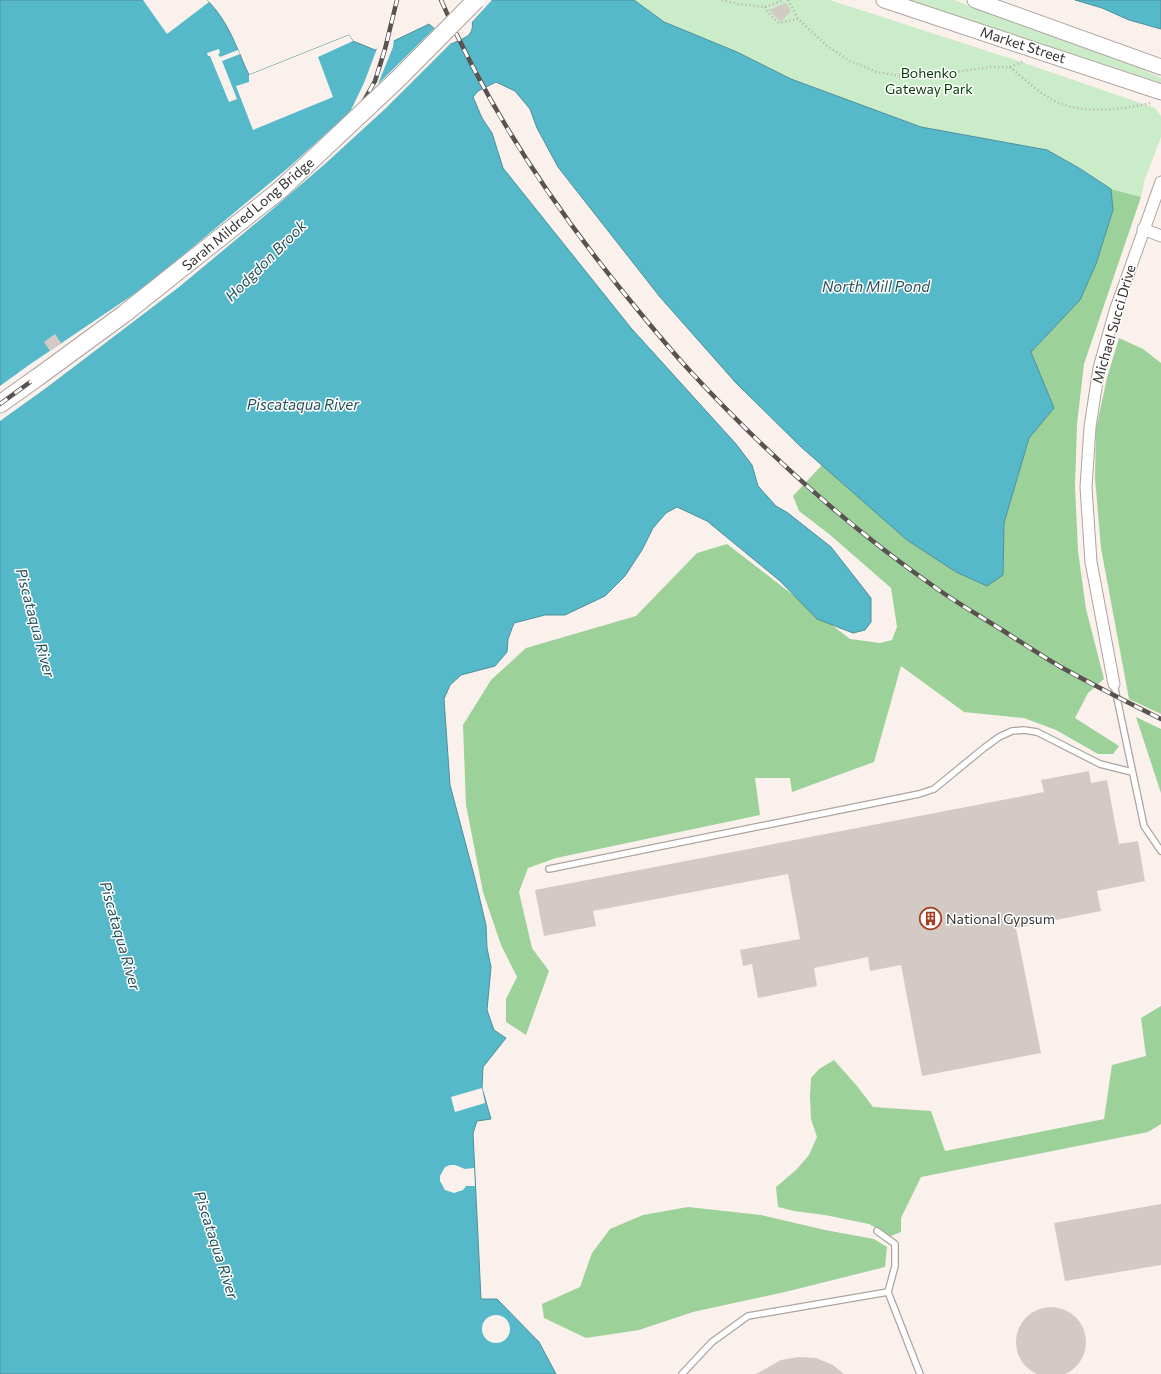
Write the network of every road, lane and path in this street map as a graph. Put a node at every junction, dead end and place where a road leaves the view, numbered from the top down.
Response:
1 (476, 0) edge
2 (722, 0) edge
3 (784, 0) edge
4 (788, 0) edge
5 (884, 0) edge
6 (975, 0) edge
7 (765, 7) junction
8 (798, 19) junction
9 (1025, 61) dead end
10 (1010, 67) junction
11 (1161, 67) edge
12 (1161, 92) edge
13 (1150, 104) dead end
14 (1161, 182) edge
15 (1143, 228) junction
16 (1161, 236) edge
17 (0, 404) edge
18 (1114, 684) joint
19 (1132, 772) junction
20 (1158, 842) edge
21 (1161, 850) edge
22 (549, 869) dead end
23 (877, 1231) dead end
24 (888, 1292) junction
25 (682, 1374) edge
26 (920, 1374) edge

1 - 17 main road, Sarah Mildred Long Bridge, bridge
2 - 7 path
3 - 7 path
4 - 8 path
5 - 12 main road, Market Street
6 - 11 main road, Market Street
7 - 8 path
8 - 10 path
9 - 10 path
10 - 13 path
14 - 15 street, Michael Succi Drive
15 - 16 street
15 - 18 street, Michael Succi Drive
18 - 19 lane
19 - 20 lane
19 - 22 lane
20 - 21 lane
23 - 24 lane
24 - 25 lane
24 - 26 lane

